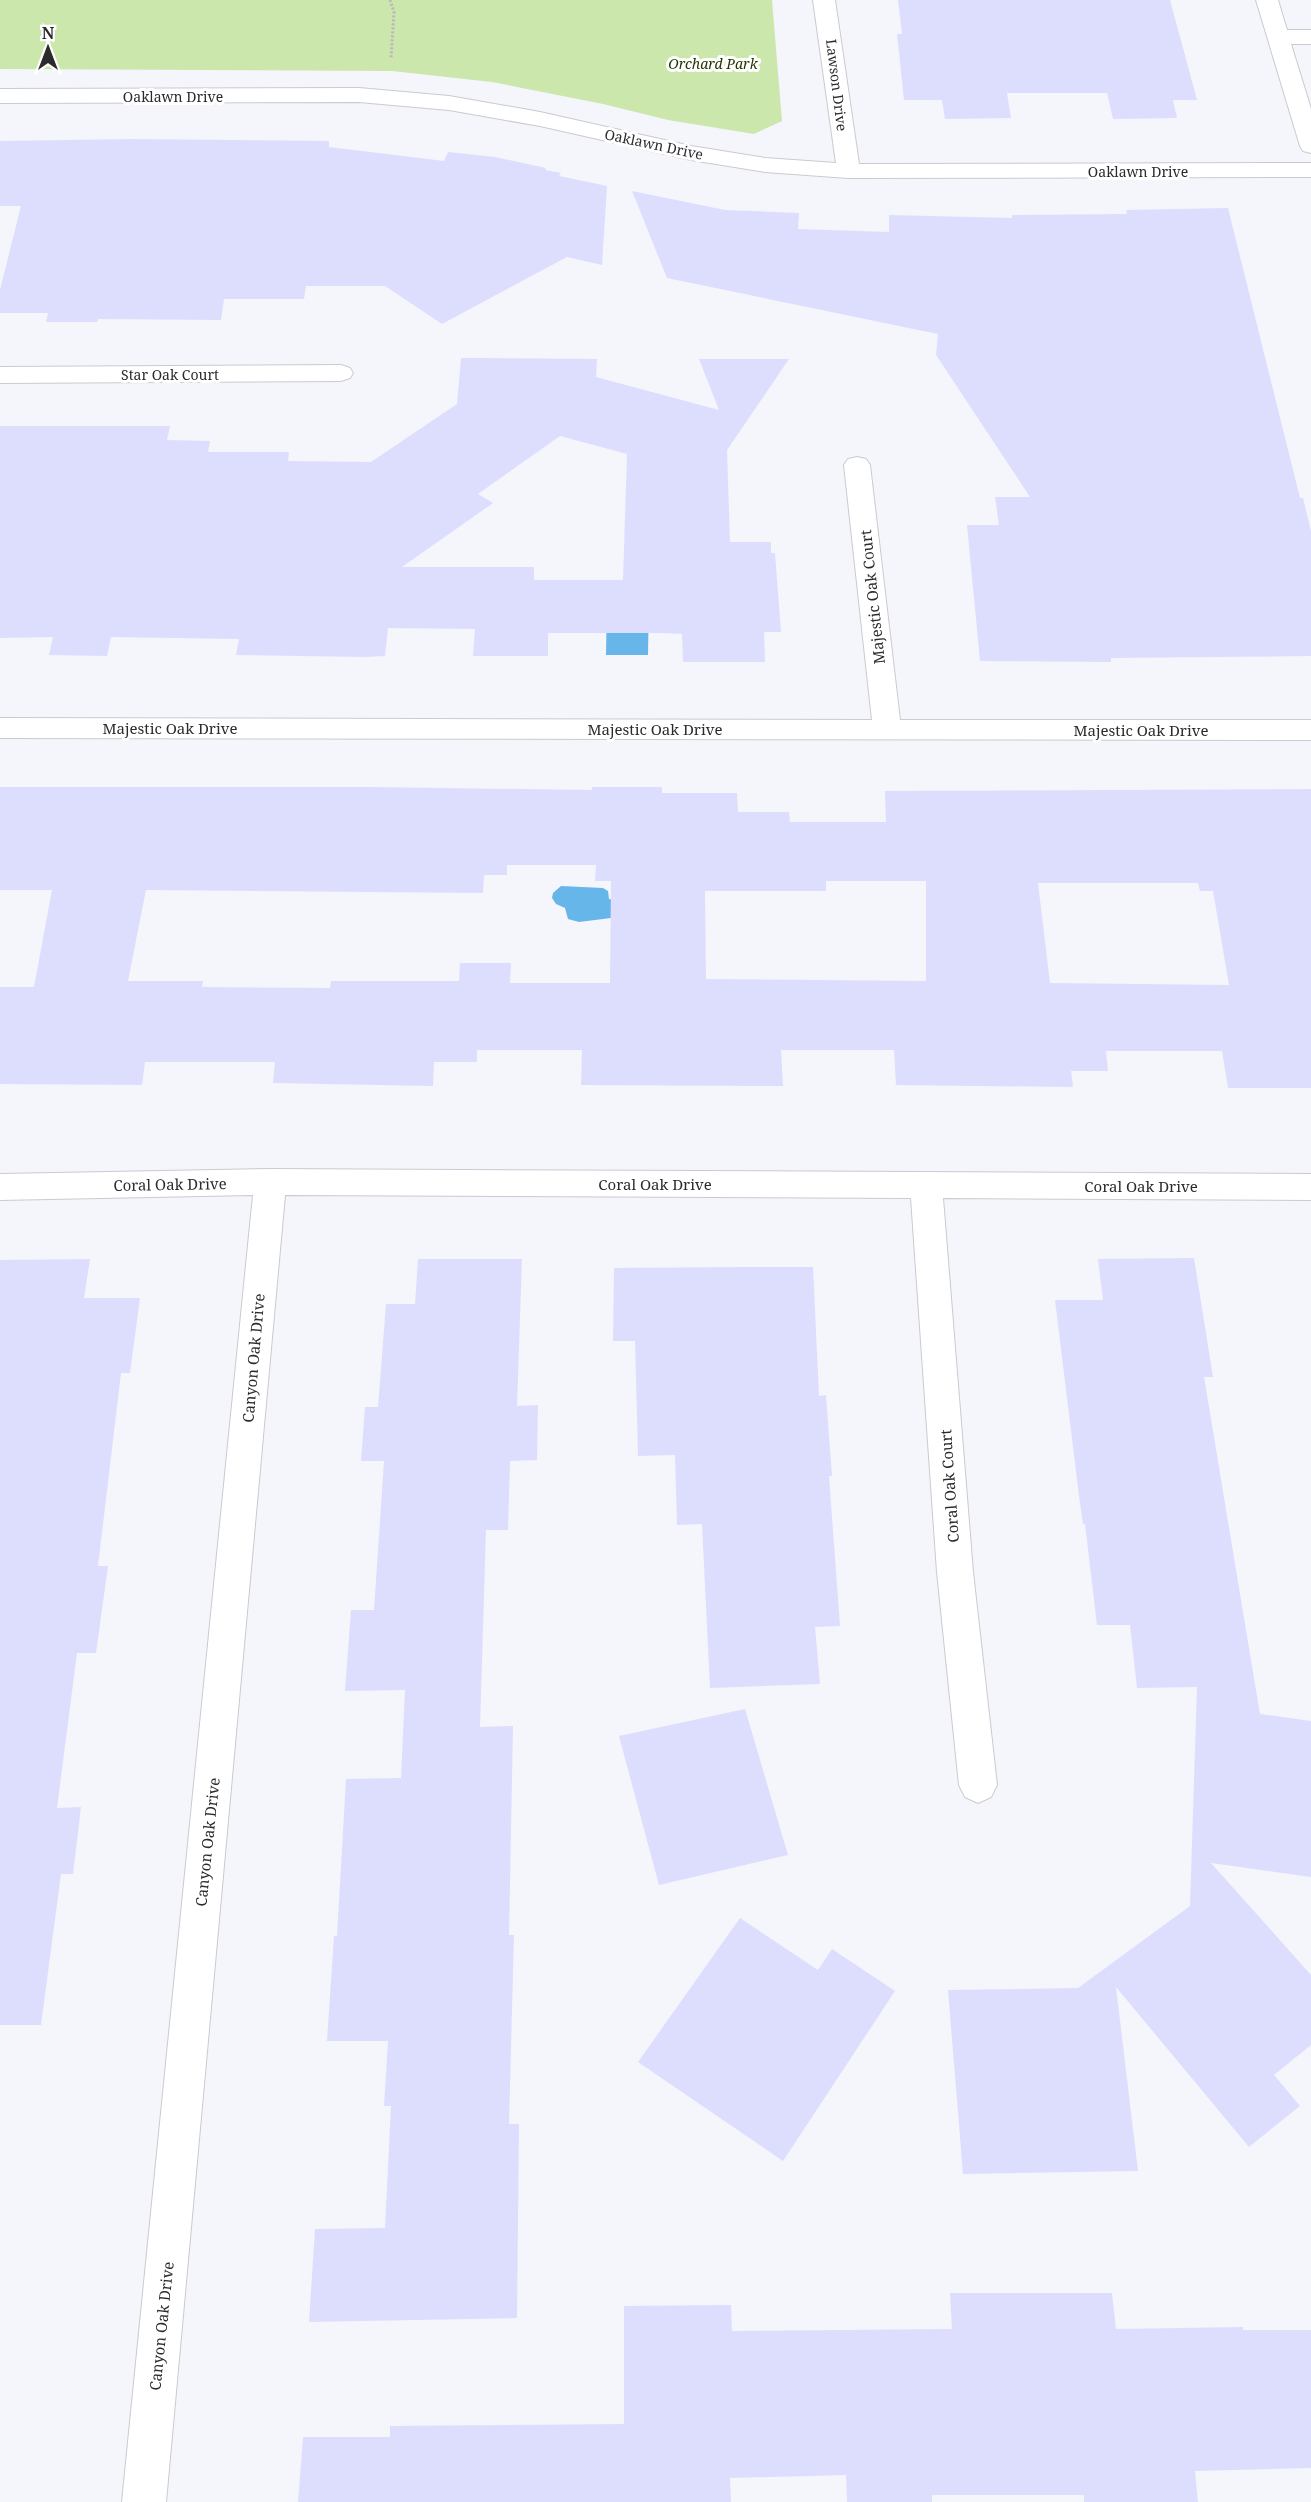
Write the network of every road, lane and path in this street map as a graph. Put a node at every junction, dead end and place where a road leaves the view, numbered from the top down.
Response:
1 (390, 0) edge
2 (824, 0) edge
3 (1267, 0) edge
4 (1278, 37) junction
5 (1311, 37) edge
6 (390, 63) dead end
7 (0, 96) edge
8 (1311, 146) edge
9 (1311, 170) edge
10 (848, 171) junction
11 (341, 373) dead end
12 (0, 375) edge
13 (857, 465) dead end
14 (0, 728) edge
15 (887, 730) junction
16 (1311, 730) edge
17 (270, 1182) junction
18 (926, 1185) junction
19 (0, 1187) edge
20 (1311, 1187) edge
21 (978, 1785) dead end
22 (144, 2502) edge

1 - 6 path
2 - 10 street, Lawson Drive
3 - 4 street
4 - 5 street
4 - 8 street
7 - 10 street, Oaklawn Drive
9 - 10 street, Oaklawn Drive
11 - 12 street, Star Oak Court
13 - 15 street, Majestic Oak Court
14 - 15 street, Majestic Oak Drive
15 - 16 street, Majestic Oak Drive
17 - 18 street, Coral Oak Drive
17 - 19 street, Coral Oak Drive
17 - 22 street, Canyon Oak Drive
18 - 20 street, Coral Oak Drive
18 - 21 street, Coral Oak Court

